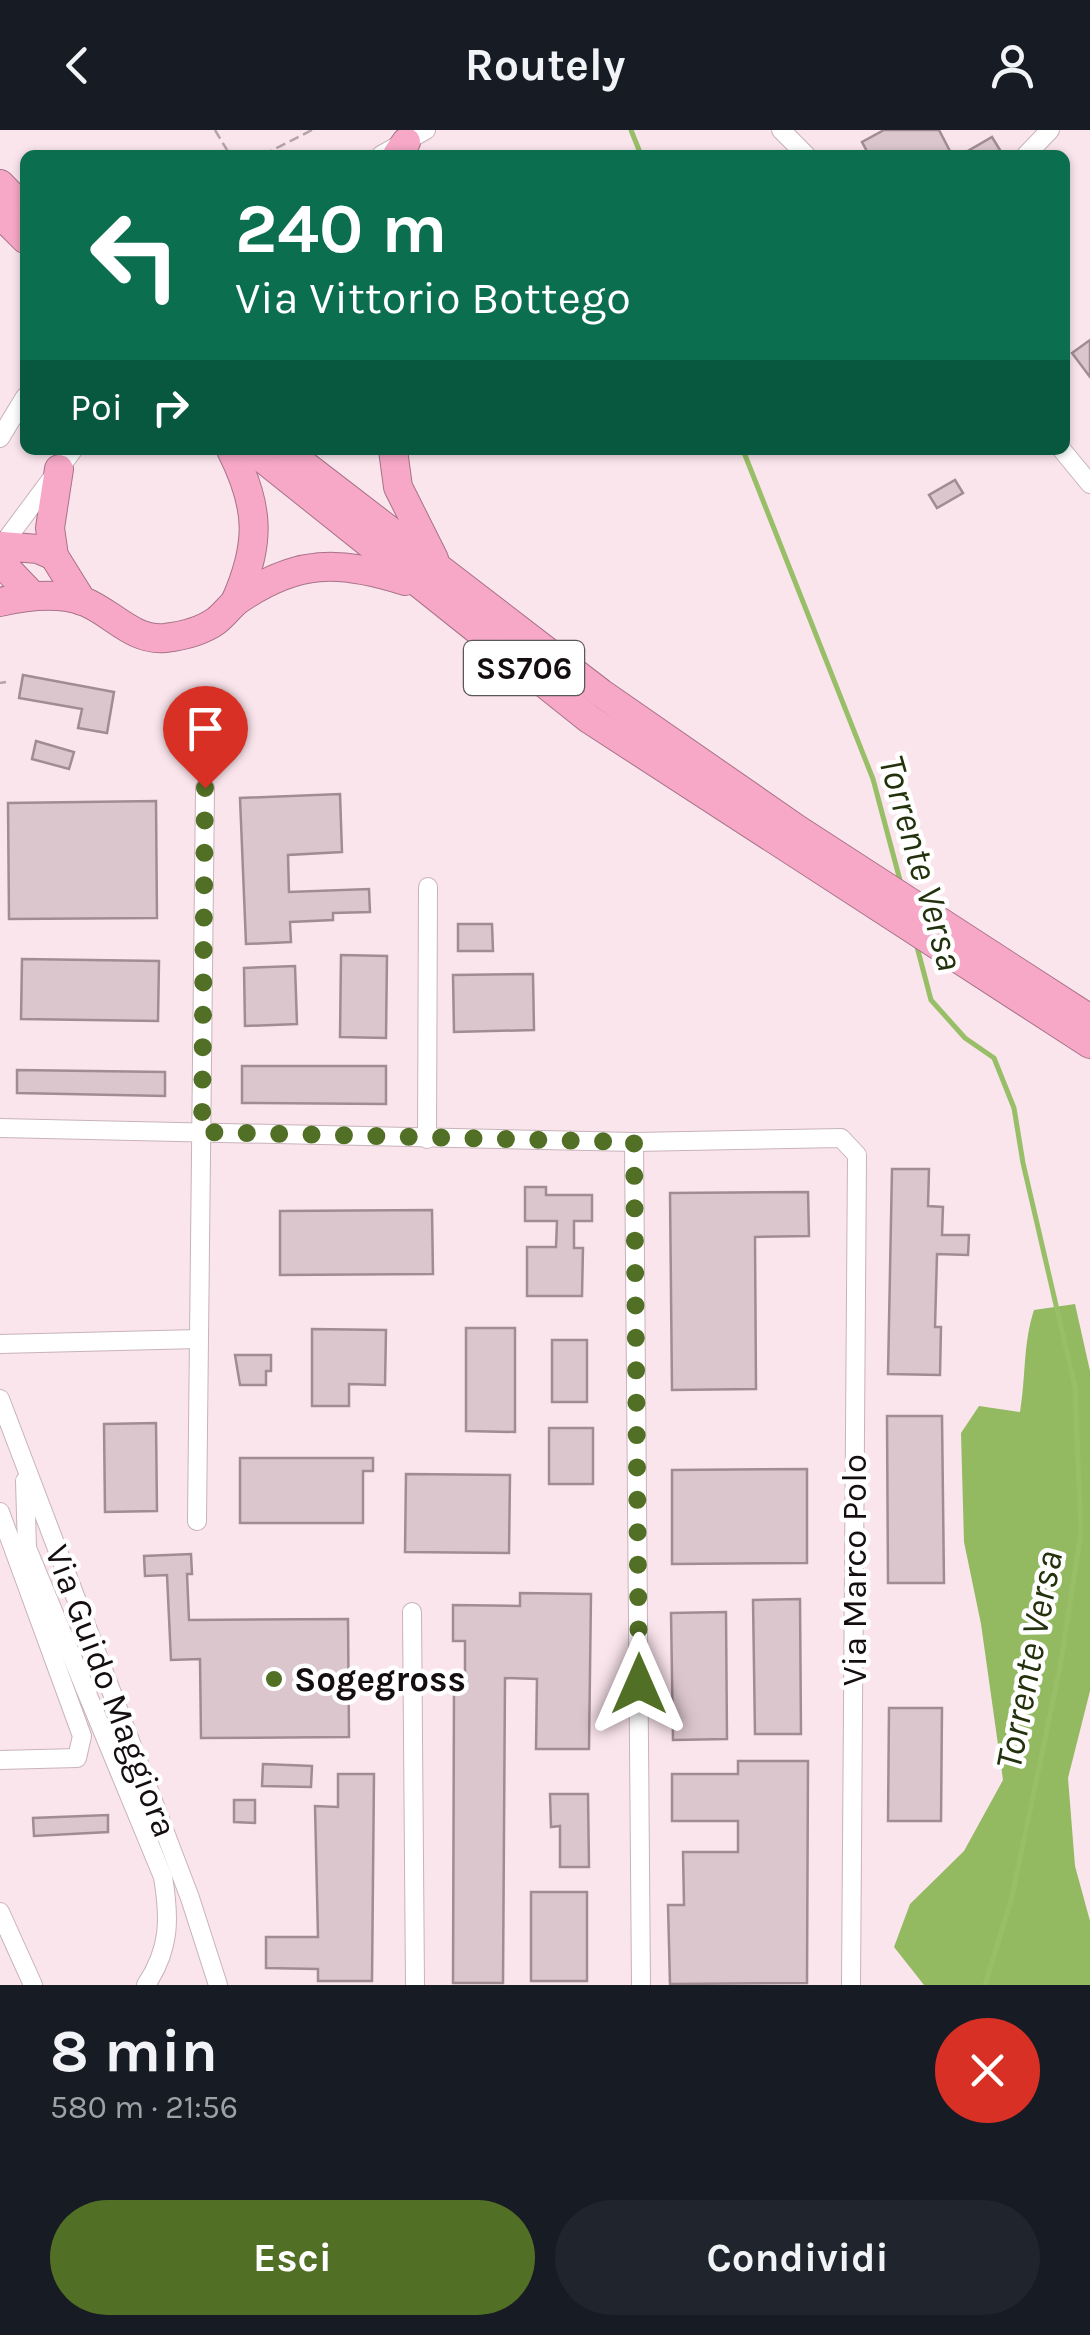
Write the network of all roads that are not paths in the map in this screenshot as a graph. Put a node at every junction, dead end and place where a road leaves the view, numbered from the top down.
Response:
1 (781, 130) edge
2 (1050, 130) edge
3 (801, 150) edge
4 (1031, 150) edge
5 (0, 184) edge
6 (20, 205) edge
7 (0, 214) edge
8 (20, 234) edge
9 (20, 406) edge
10 (0, 438) edge
11 (233, 455) edge
12 (259, 455) edge
13 (291, 455) edge
14 (394, 455) edge
15 (1066, 455) edge
16 (66, 459) edge
17 (1090, 484) edge
18 (1, 547) edge
19 (54, 556) junction
20 (430, 578) junction
21 (31, 594) junction
22 (82, 601) junction
23 (0, 602) edge
24 (235, 602) junction
25 (205, 788) dead end
26 (428, 886) dead end
27 (962, 949) junction
28 (1090, 1019) edge
29 (1090, 1044) edge
30 (0, 1128) edge
31 (202, 1132) junction
32 (427, 1139) junction
33 (634, 1142) junction
34 (198, 1339) junction
35 (0, 1344) edge
36 (0, 1400) edge
37 (25, 1465) junction
38 (0, 1512) edge
39 (197, 1522) dead end
40 (412, 1612) dead end
41 (0, 1760) edge
42 (0, 1912) edge
43 (34, 1985) edge
44 (146, 1985) edge
45 (218, 1985) edge
46 (415, 1985) edge
47 (641, 1985) edge
48 (851, 1985) edge

1 - 3 street
2 - 4 street
5 - 6 highway
7 - 8 highway
9 - 10 street
11 - 24 highway
12 - 20 highway, SS706
13 - 20 highway, SS706
14 - 20 highway
15 - 17 street
16 - 18 street
16 - 19 highway
18 - 19 highway
18 - 21 highway
19 - 22 highway
20 - 24 highway
20 - 27 highway, SS706
20 - 27 highway, SS706
21 - 22 highway
21 - 23 highway
22 - 24 highway
25 - 31 street
26 - 32 street
27 - 28 highway, SS706
27 - 29 highway, SS706
30 - 31 street
31 - 32 street
31 - 34 street
32 - 33 street
33 - 47 street
33 - 48 street, Via Marco Polo
34 - 35 street
34 - 39 street
36 - 37 street, Via Guido Maggiora
37 - 44 street
37 - 45 street, Via Guido Maggiora
38 - 41 street
40 - 46 street
42 - 43 street

